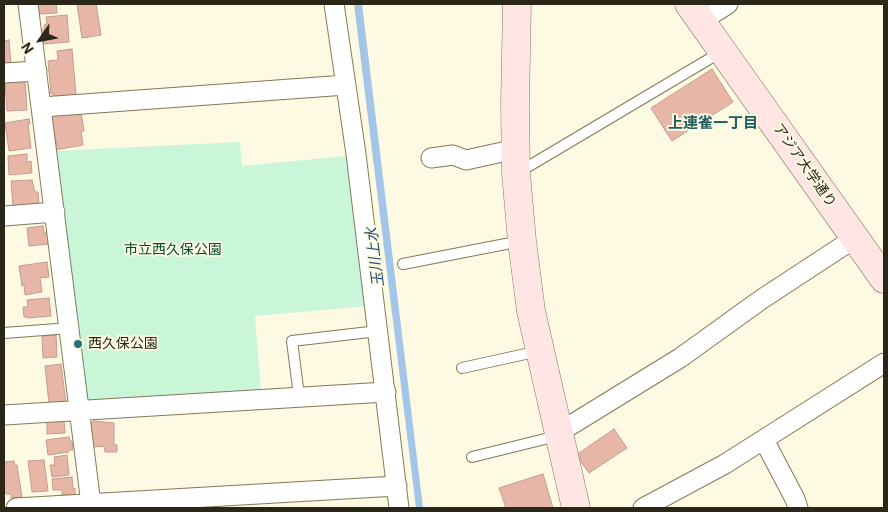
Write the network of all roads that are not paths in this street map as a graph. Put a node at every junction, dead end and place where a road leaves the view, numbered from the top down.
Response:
1 (28, 4) edge
2 (334, 4) edge
3 (517, 4) edge
4 (728, 4) edge
5 (695, 12) edge
6 (723, 51) junction
7 (37, 71) junction
8 (4, 73) edge
9 (346, 85) junction
10 (42, 107) junction
11 (431, 158) dead end
12 (516, 162) junction
13 (55, 212) junction
14 (4, 216) edge
15 (855, 238) junction
16 (522, 241) junction
17 (403, 264) dead end
18 (884, 279) edge
19 (70, 328) junction
20 (4, 332) edge
21 (378, 332) junction
22 (540, 351) junction
23 (884, 363) edge
24 (462, 368) dead end
25 (386, 392) junction
26 (299, 396) junction
27 (80, 410) junction
28 (4, 415) edge
29 (558, 433) junction
30 (764, 440) junction
31 (472, 457) dead end
32 (397, 486) junction
33 (229, 502) edge
34 (103, 505) edge
35 (16, 508) edge
36 (24, 508) edge
37 (399, 508) edge
38 (576, 508) edge
39 (643, 508) edge
40 (798, 508) edge

1 - 7 street
2 - 9 street
3 - 12 street
4 - 5 street
5 - 6 street, アジア大学通り
6 - 12 lane
6 - 15 street, アジア大学通り
7 - 8 street
7 - 10 street
9 - 10 street
9 - 21 street
10 - 13 street
11 - 12 street
12 - 16 street
13 - 14 street
13 - 19 street
15 - 18 street, アジア大学通り
15 - 29 street
16 - 17 lane
16 - 22 street
19 - 20 lane
19 - 27 street
21 - 25 street
21 - 26 lane
22 - 24 lane
22 - 29 street
23 - 30 street
25 - 26 street
25 - 32 street
26 - 27 street
27 - 28 street
27 - 34 street
29 - 31 lane
29 - 38 street
30 - 39 street
30 - 40 street
32 - 33 street
32 - 37 street
33 - 34 street
34 - 36 street
35 - 36 street

